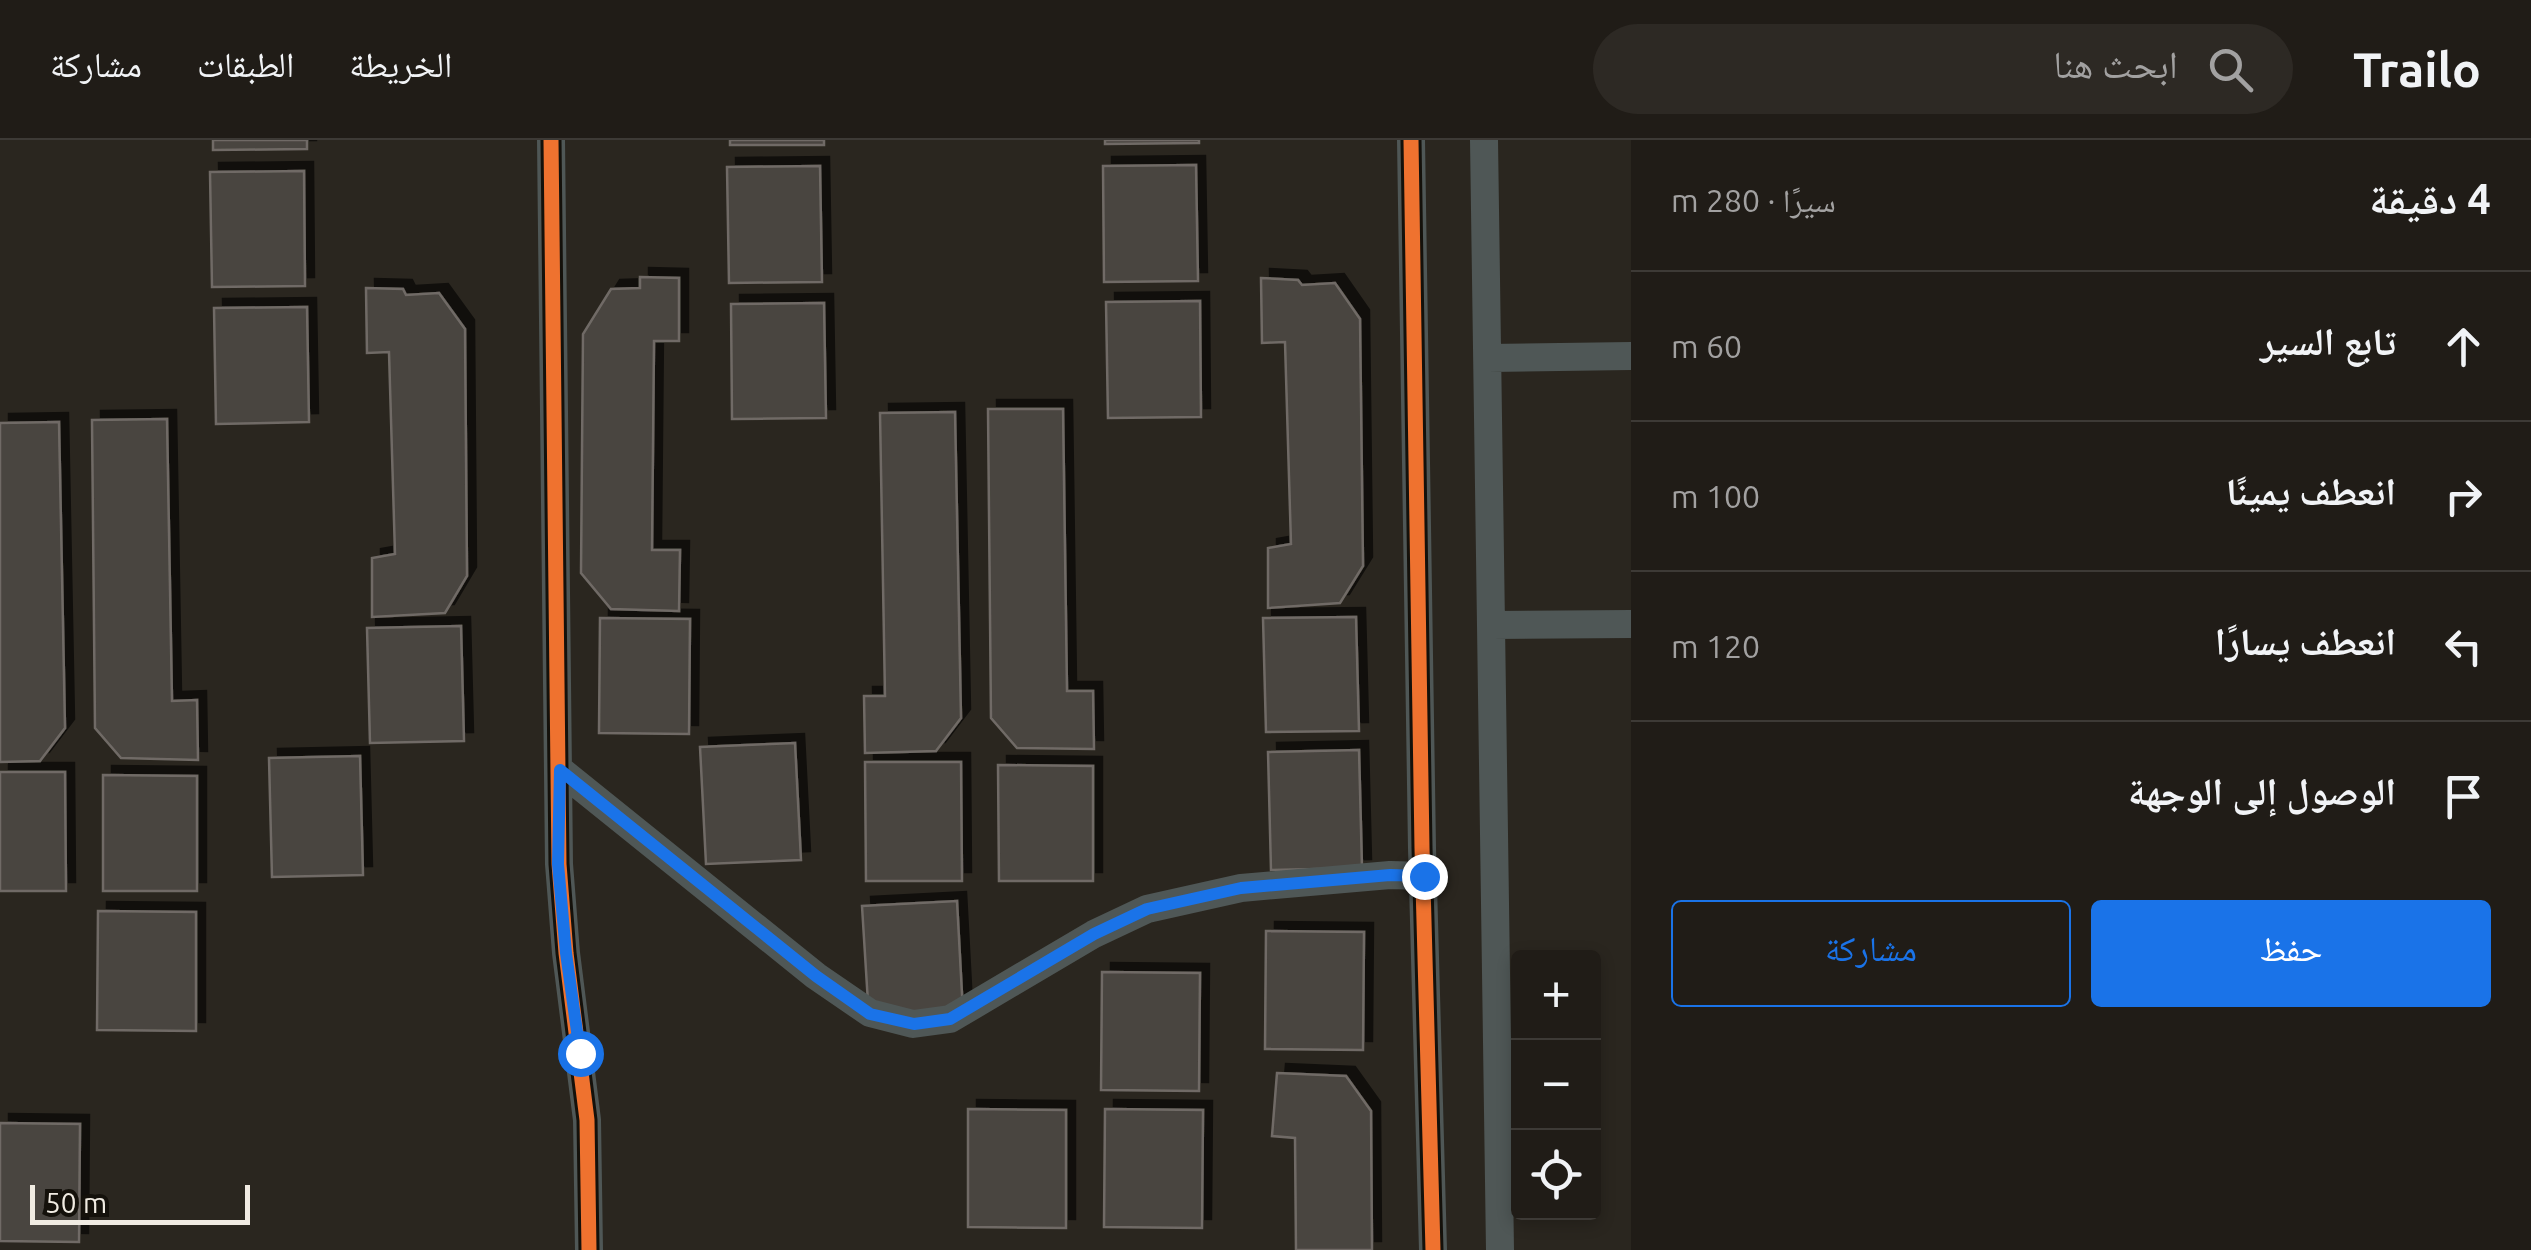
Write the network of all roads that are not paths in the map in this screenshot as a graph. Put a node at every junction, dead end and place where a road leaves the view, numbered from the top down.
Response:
1 (551, 140) edge
2 (1412, 140) edge
3 (1484, 140) edge
4 (1631, 356) edge
5 (1488, 358) junction
6 (1631, 624) edge
7 (1492, 625) junction
8 (560, 770) junction
9 (1424, 876) junction
10 (589, 1250) edge
11 (1433, 1250) edge
12 (1500, 1250) edge

1 - 8 street
2 - 9 street
3 - 5 street
4 - 5 street
5 - 7 street
6 - 7 street
7 - 12 street
8 - 9 street
8 - 10 street
9 - 11 street

